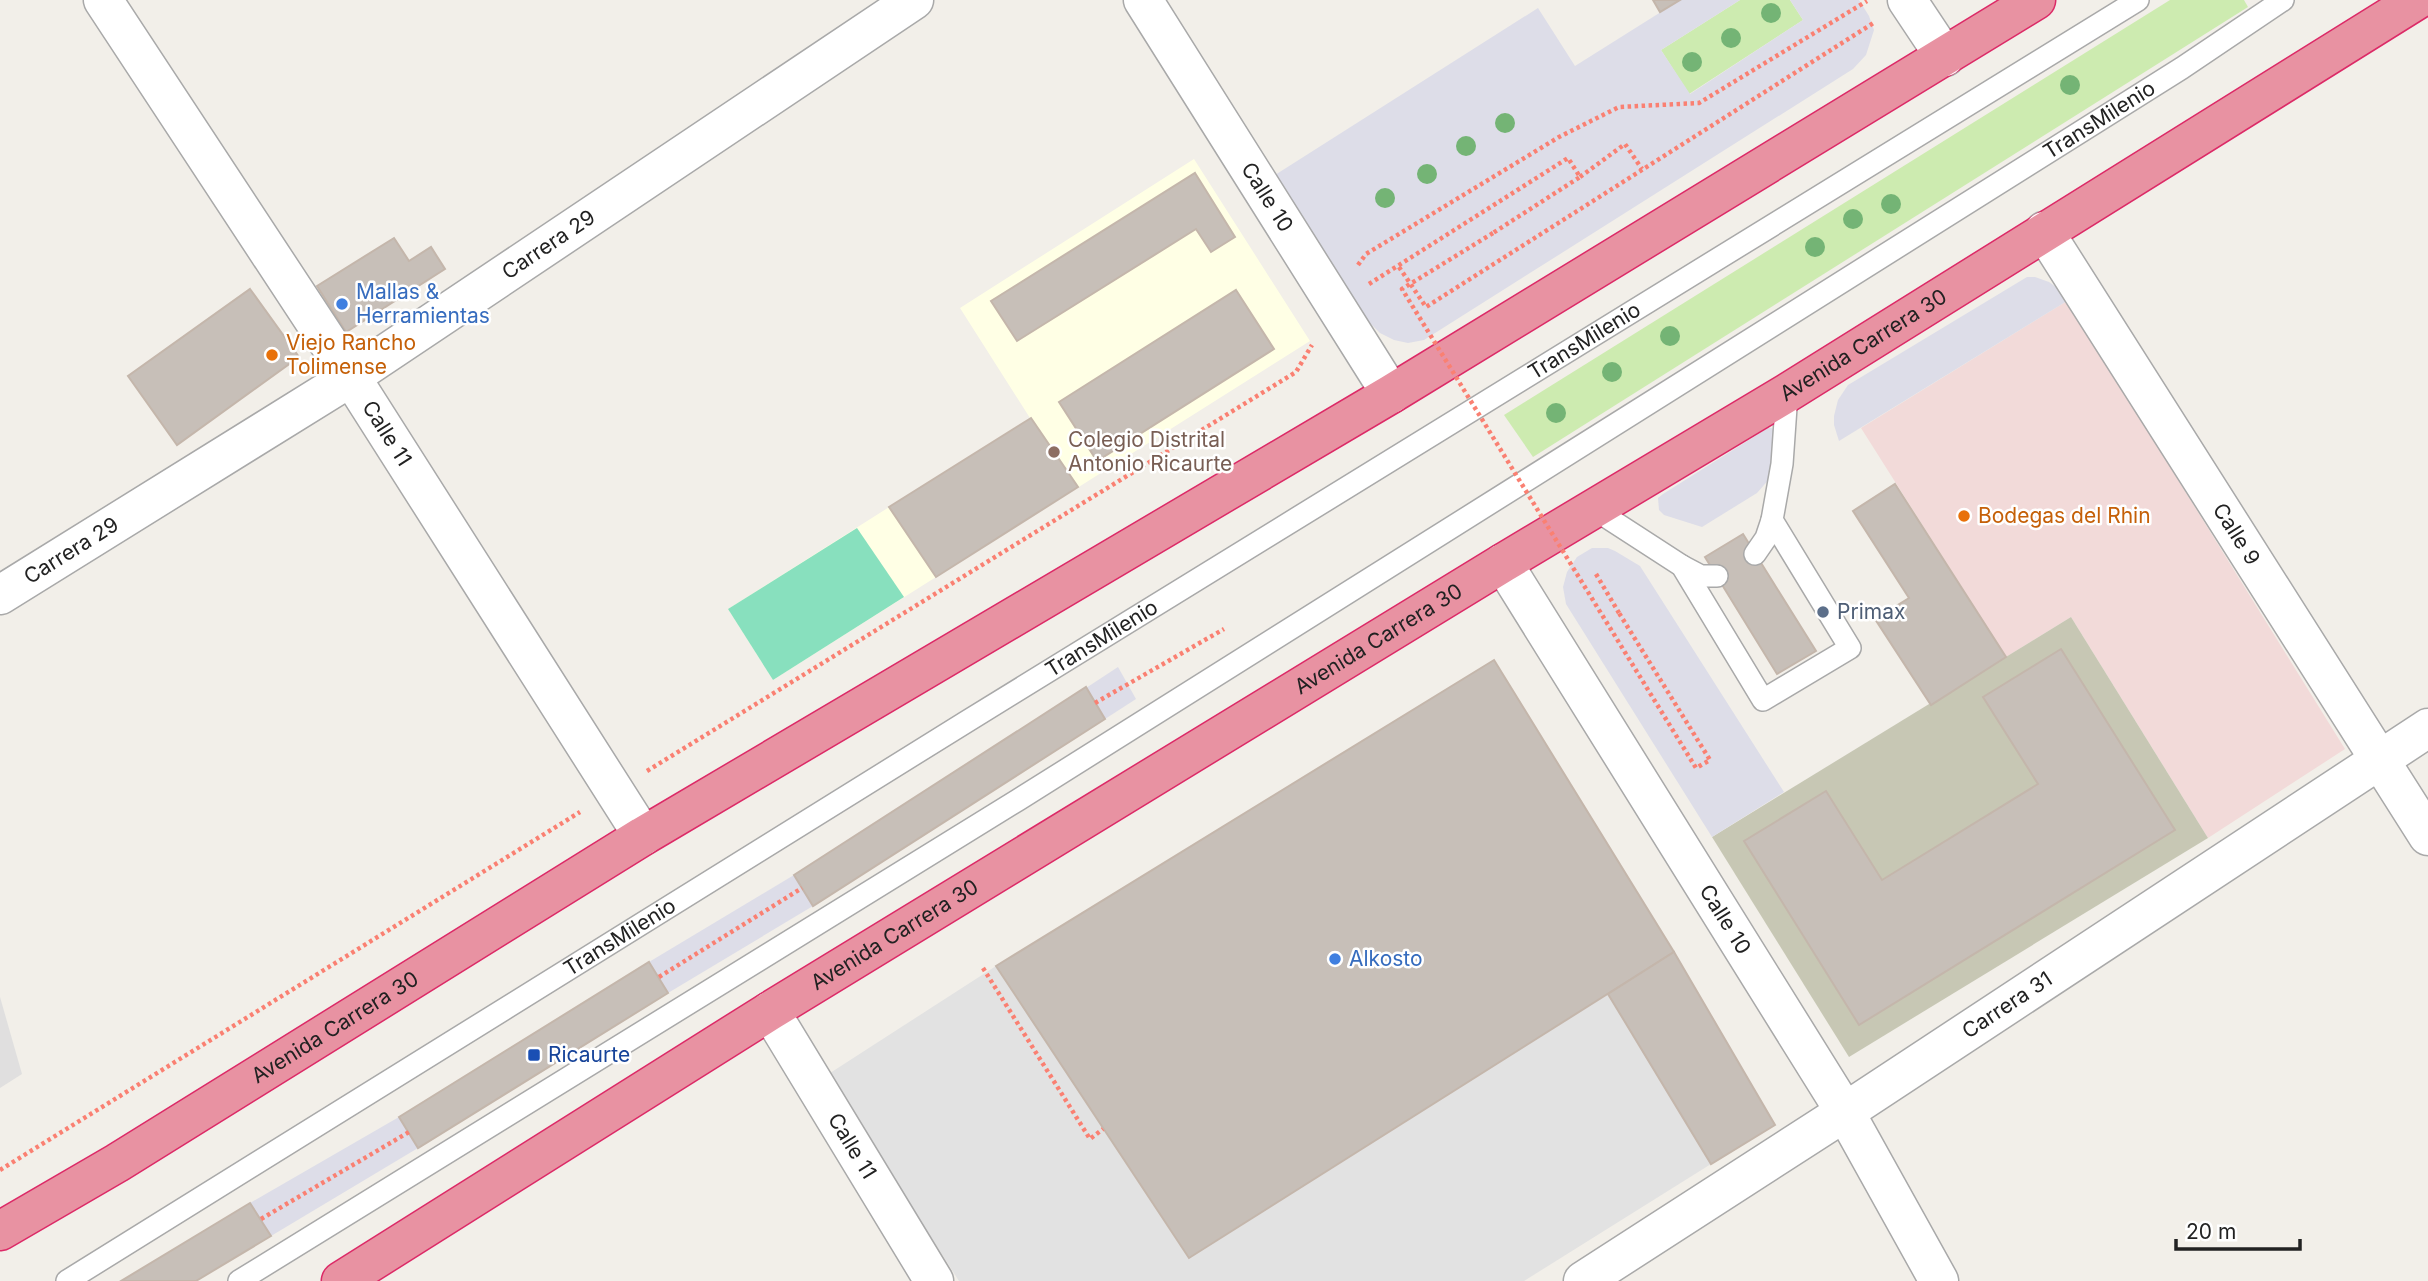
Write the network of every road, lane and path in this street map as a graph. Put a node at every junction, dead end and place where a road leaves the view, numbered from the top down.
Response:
1 (103, 0) edge
2 (914, 0) edge
3 (1143, 0) edge
4 (1868, 0) edge
5 (2036, 0) edge
6 (2137, 0) edge
7 (2283, 0) edge
8 (2417, 0) edge
9 (1907, 1) edge
10 (1945, 57) junction
11 (1643, 169) junction
12 (1580, 177) junction
13 (2044, 231) junction
14 (1335, 305) junction
15 (351, 377) junction
16 (1787, 393) junction
17 (1391, 394) junction
18 (1594, 509) junction
19 (1772, 520) junction
20 (1755, 554) dead end
21 (1503, 563) junction
22 (1682, 566) junction
23 (1596, 575) dead end
24 (1717, 576) dead end
25 (0, 595) edge
26 (1127, 684) dead end
27 (1095, 703) dead end
28 (2428, 728) edge
29 (2380, 760) junction
30 (614, 791) junction
31 (2428, 835) edge
32 (643, 836) junction
33 (802, 888) dead end
34 (982, 968) dead end
35 (659, 977) dead end
36 (770, 1011) junction
37 (1845, 1112) junction
38 (1103, 1129) dead end
39 (409, 1132) dead end
40 (0, 1170) edge
41 (261, 1219) dead end
42 (0, 1231) edge
43 (66, 1281) edge
44 (239, 1281) edge
45 (341, 1281) edge
46 (934, 1281) edge
47 (1583, 1281) edge
48 (1939, 1281) edge

1 - 15 street, Calle 11
2 - 15 street, Carrera 29
3 - 14 street, Calle 10
4 - 14 path
5 - 10 highway, Avenida Carrera 30
6 - 43 lane, TransMilenio
7 - 44 lane, TransMilenio
8 - 13 highway, Avenida Carrera 30
9 - 10 street
9 - 11 path
10 - 17 highway, Avenida Carrera 30
11 - 12 path
11 - 12 path
12 - 23 path, bridge
13 - 16 highway, Avenida Carrera 30
13 - 29 street, Calle 9
14 - 17 street, Calle 10
14 - 30 path
15 - 25 street, Carrera 29
15 - 30 street, Calle 11
16 - 18 highway, Avenida Carrera 30
16 - 19 lane
17 - 32 highway, Avenida Carrera 30
18 - 21 highway, Avenida Carrera 30
18 - 22 lane
19 - 20 lane
19 - 22 lane
21 - 36 highway, Avenida Carrera 30
21 - 37 street, Calle 10
22 - 24 lane
26 - 27 path
28 - 29 street, Carrera 31
29 - 31 street, Calle 9
29 - 37 street, Carrera 31
30 - 32 street, Calle 11
30 - 40 path
32 - 42 highway, Avenida Carrera 30
33 - 35 path
34 - 38 path
36 - 45 highway, Avenida Carrera 30
36 - 46 street, Calle 11
37 - 47 street, Carrera 31
37 - 48 street, Calle 10
39 - 41 path

